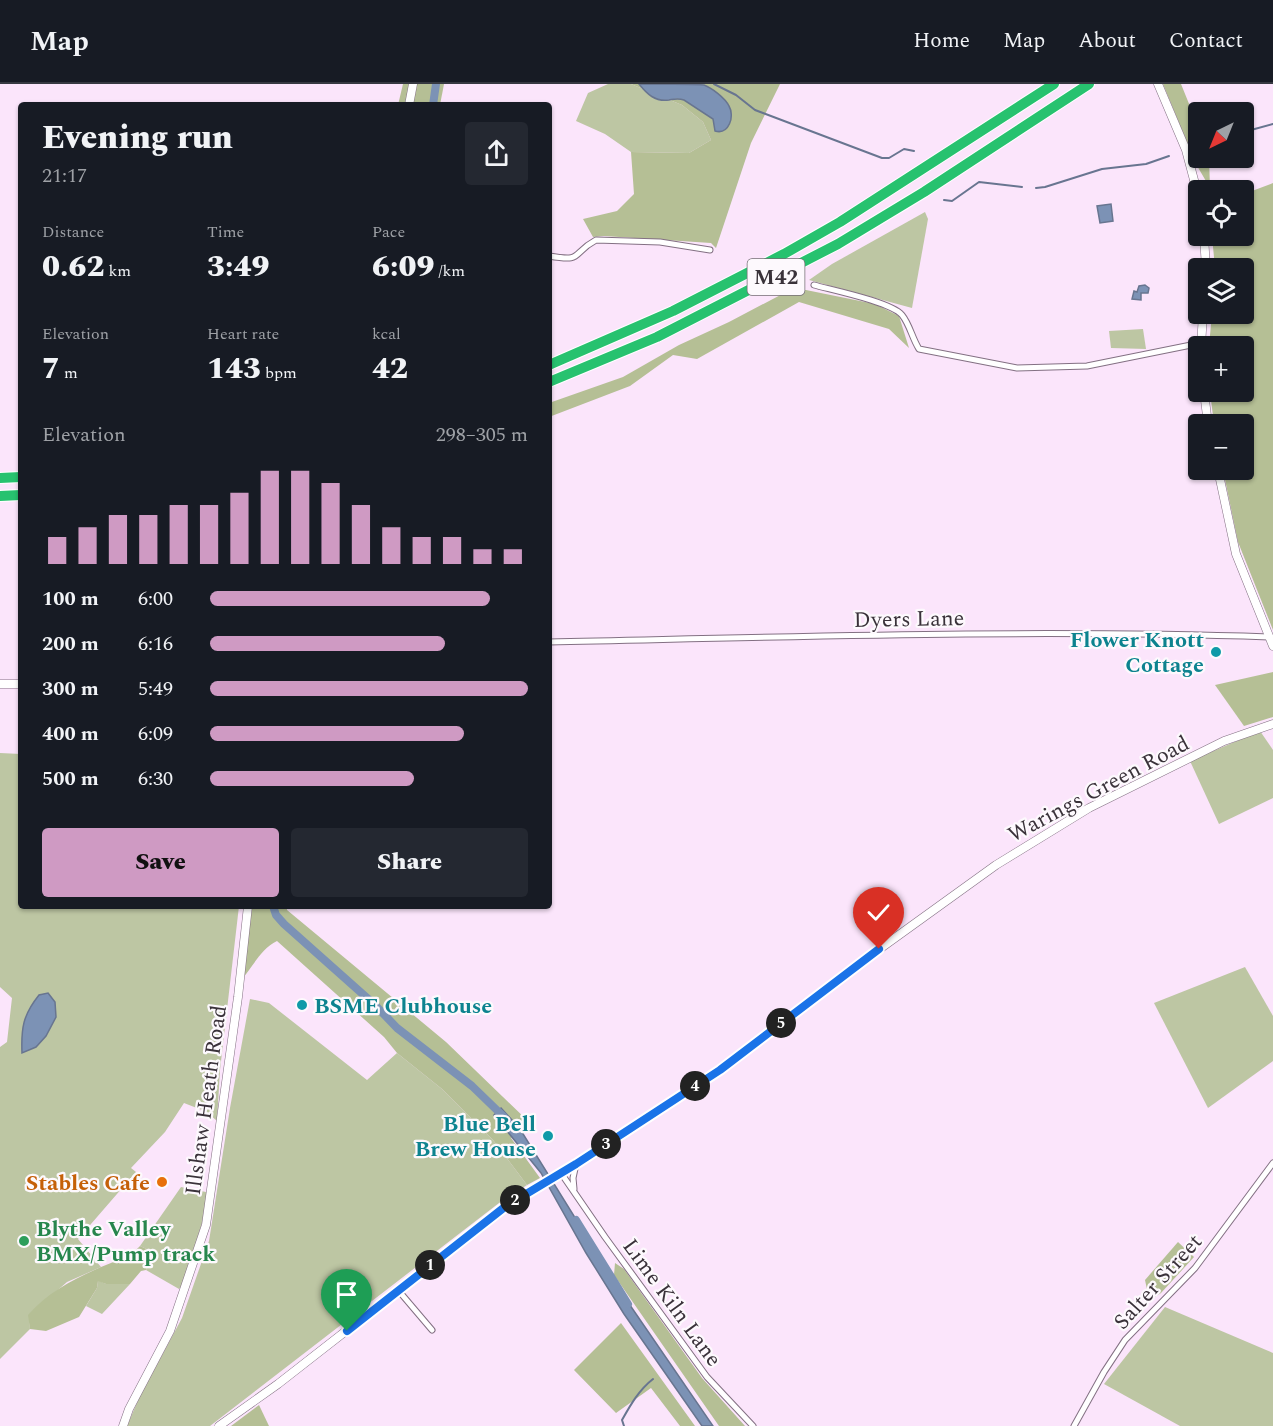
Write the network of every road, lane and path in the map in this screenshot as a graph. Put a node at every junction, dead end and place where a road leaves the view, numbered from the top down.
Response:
1 (413, 84) edge
2 (1054, 84) edge
3 (1089, 84) edge
4 (1158, 84) edge
5 (410, 102) edge
6 (1194, 180) edge
7 (710, 250) dead end
8 (552, 256) edge
9 (813, 285) dead end
10 (1188, 347) edge
11 (552, 364) edge
12 (552, 381) edge
13 (18, 477) edge
14 (0, 478) edge
15 (1220, 480) edge
16 (18, 495) edge
17 (0, 496) edge
18 (1269, 637) junction
19 (552, 642) edge
20 (1273, 646) edge
21 (0, 684) edge
22 (18, 684) edge
23 (1273, 724) edge
24 (248, 909) edge
25 (1273, 1163) edge
26 (576, 1164) junction
27 (558, 1175) junction
28 (575, 1191) junction
29 (398, 1290) junction
30 (432, 1330) dead end
31 (123, 1426) edge
32 (219, 1426) edge
33 (753, 1426) edge
34 (1074, 1426) edge

1 - 5 street
2 - 11 highway, M42
3 - 12 highway, M42
4 - 6 street
7 - 8 street
9 - 10 street
13 - 14 highway
15 - 18 street
16 - 17 highway
18 - 19 street, Dyers Lane
18 - 20 street
21 - 22 street
23 - 26 street, Warings Green Road
24 - 31 street, Illshaw Heath Road
25 - 34 street, Salter Street
26 - 27 street, Warings Green Road
26 - 28 street
27 - 28 street, Lime Kiln Lane
27 - 29 street, Warings Green Road
28 - 33 street, Lime Kiln Lane
29 - 30 street
29 - 32 street, Warings Green Road

